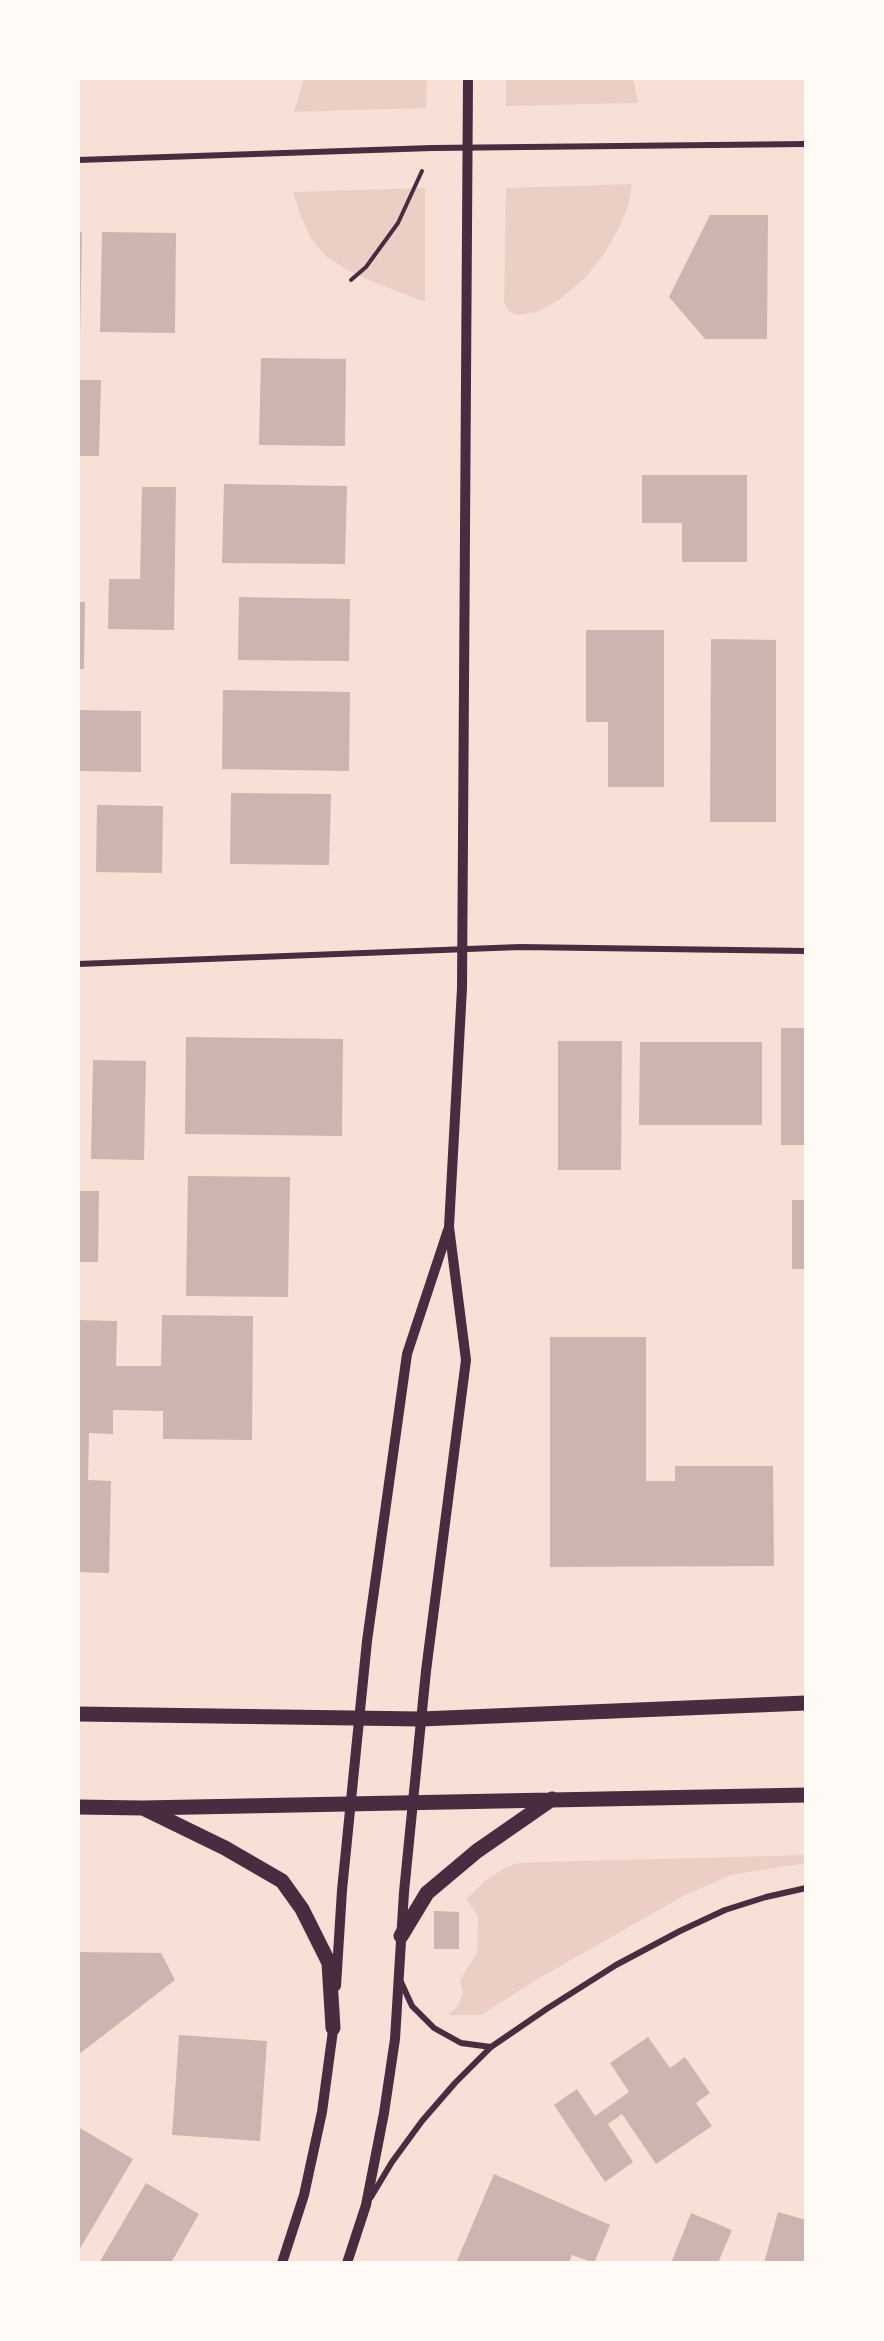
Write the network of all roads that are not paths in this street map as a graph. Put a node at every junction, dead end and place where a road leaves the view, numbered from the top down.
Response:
1 (468, 78) edge
2 (806, 144) edge
3 (468, 147) junction
4 (78, 160) edge
5 (463, 949) junction
6 (806, 951) edge
7 (78, 964) edge
8 (449, 1227) junction
9 (806, 1702) edge
10 (78, 1714) edge
11 (359, 1719) junction
12 (421, 1719) junction
13 (806, 1795) edge
14 (553, 1799) junction
15 (413, 1802) junction
16 (351, 1803) junction
17 (78, 1807) edge
18 (142, 1808) junction
19 (806, 1888) edge
20 (401, 1936) junction
21 (399, 1978) junction
22 (333, 2028) junction
23 (491, 2048) junction
24 (366, 2205) junction
25 (282, 2263) edge
26 (347, 2263) edge

1 - 3 street
2 - 3 street
3 - 4 street
3 - 5 street
5 - 6 street
5 - 7 street
5 - 8 street
8 - 11 street
8 - 12 street
9 - 12 main road
10 - 11 main road
11 - 12 main road
11 - 16 street
12 - 15 street
13 - 14 main road
14 - 15 main road
14 - 20 main road
15 - 16 main road
15 - 20 street
16 - 18 main road
16 - 22 street
17 - 18 main road
18 - 22 main road
19 - 23 street
20 - 21 street
21 - 23 street
21 - 24 street
22 - 25 street
23 - 24 street
24 - 26 street

